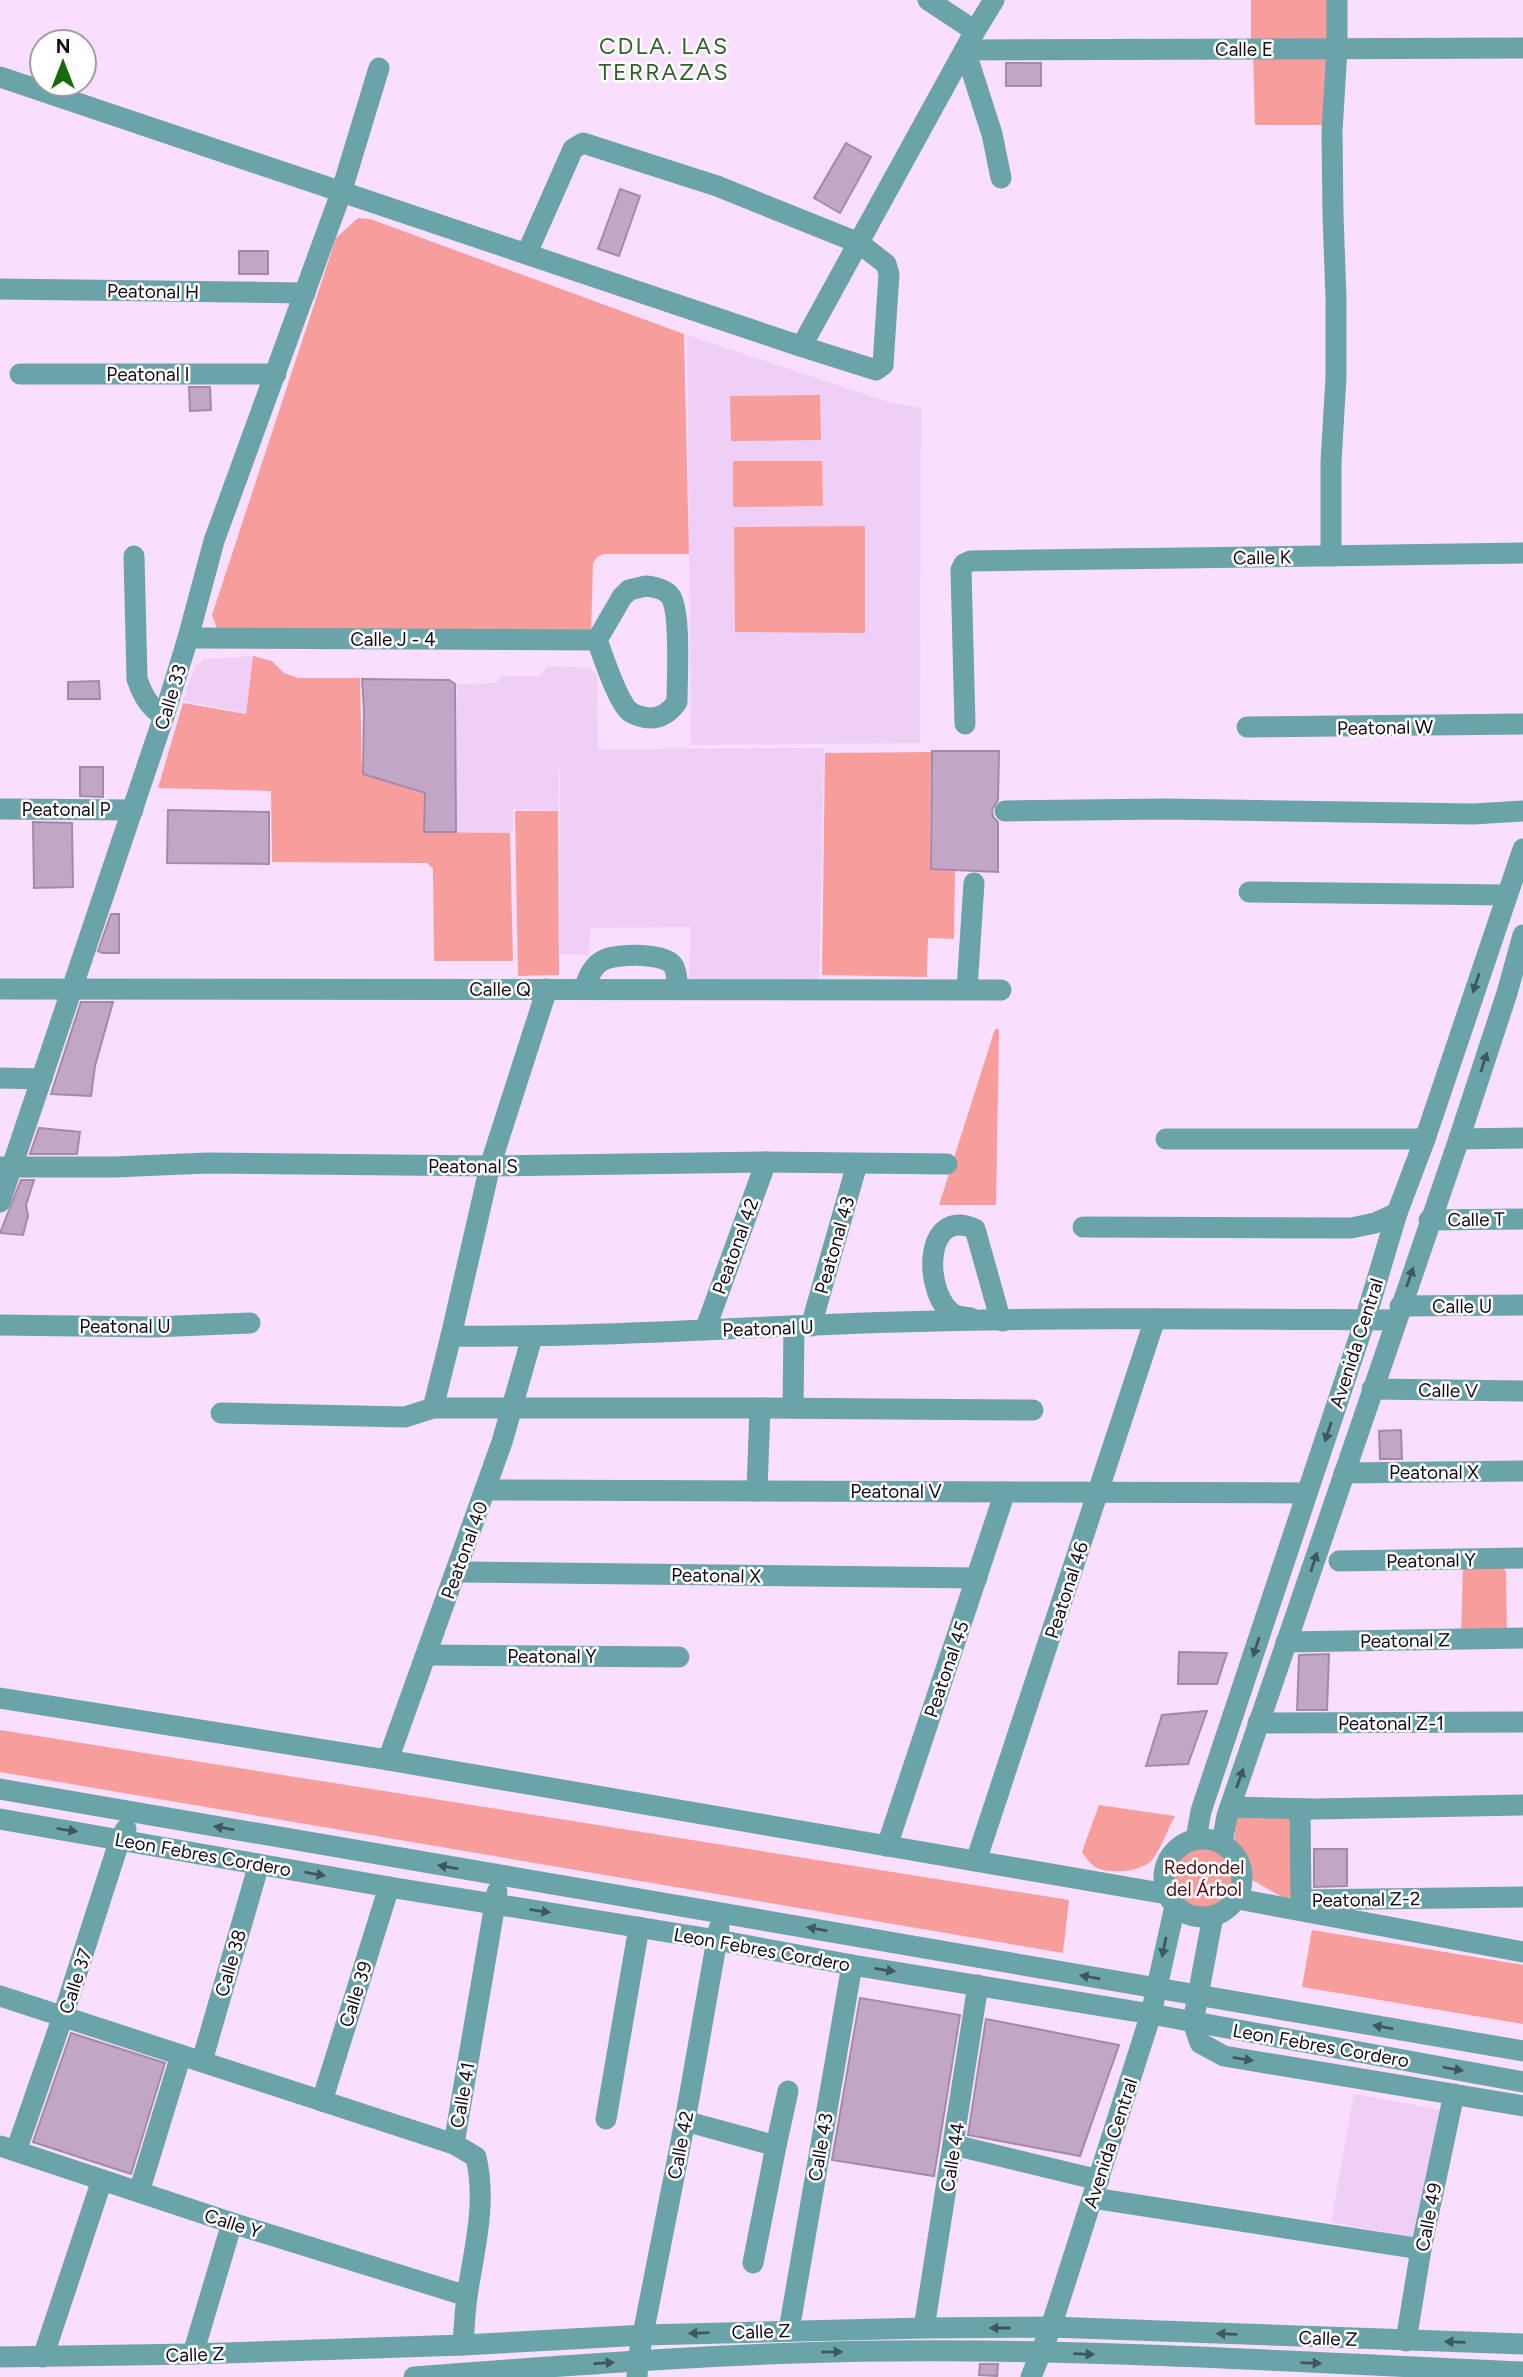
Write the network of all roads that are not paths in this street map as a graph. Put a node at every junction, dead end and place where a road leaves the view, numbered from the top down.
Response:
1 (928, 0) edge
2 (994, 0) edge
3 (1337, 0) edge
4 (975, 31) junction
5 (1337, 48) junction
6 (1523, 48) edge
7 (965, 50) junction
8 (379, 68) dead end
9 (0, 77) edge
10 (1001, 178) dead end
11 (341, 193) junction
12 (859, 243) junction
13 (527, 253) junction
14 (0, 289) edge
15 (305, 293) junction
16 (800, 344) junction
17 (20, 374) dead end
18 (276, 374) junction
19 (1523, 553) edge
20 (134, 556) dead end
21 (1331, 556) junction
22 (188, 638) junction
23 (597, 640) junction
24 (164, 716) junction
25 (965, 724) dead end
26 (1523, 724) edge
27 (1247, 727) dead end
28 (0, 809) edge
29 (133, 810) junction
30 (1005, 811) dead end
31 (1523, 811) edge
32 (1523, 849) edge
33 (974, 883) dead end
34 (1249, 892) dead end
35 (1506, 895) junction
36 (1522, 940) edge
37 (1490, 941) junction
38 (0, 989) edge
39 (72, 989) junction
40 (547, 989) junction
41 (584, 989) junction
42 (678, 989) junction
43 (967, 989) junction
44 (1001, 990) dead end
45 (1515, 994) edge
46 (0, 1078) edge
47 (42, 1079) junction
48 (1523, 1138) edge
49 (1166, 1139) dead end
50 (1425, 1139) junction
51 (1459, 1139) junction
52 (766, 1162) junction
53 (857, 1164) junction
54 (947, 1164) dead end
55 (490, 1166) junction
56 (6, 1167) edge
57 (0, 1202) edge
58 (1397, 1213) junction
59 (1523, 1219) edge
60 (1429, 1220) junction
61 (1083, 1227) dead end
62 (1523, 1305) edge
63 (1398, 1313) junction
64 (1155, 1319) junction
65 (1002, 1320) junction
66 (1365, 1320) junction
67 (250, 1323) dead end
68 (0, 1325) edge
69 (802, 1326) junction
70 (705, 1330) junction
71 (451, 1336) junction
72 (532, 1337) junction
73 (1372, 1389) junction
74 (1523, 1391) edge
75 (760, 1408) junction
76 (793, 1408) junction
77 (433, 1409) junction
78 (513, 1409) junction
79 (1033, 1410) dead end
80 (221, 1413) dead end
81 (1523, 1471) edge
82 (1344, 1473) junction
83 (485, 1490) junction
84 (757, 1491) junction
85 (1005, 1492) junction
86 (1098, 1492) junction
87 (1307, 1493) junction
88 (1523, 1558) edge
89 (1339, 1561) dead end
90 (456, 1572) junction
91 (976, 1578) junction
92 (1523, 1638) edge
93 (1286, 1642) junction
94 (426, 1655) junction
95 (679, 1657) dead end
96 (0, 1698) edge
97 (1523, 1722) edge
98 (1258, 1723) junction
99 (388, 1760) junction
100 (0, 1789) edge
101 (1523, 1805) edge
102 (1230, 1807) junction
103 (1300, 1809) junction
104 (136, 1812) junction
105 (0, 1819) edge
106 (120, 1839) junction
107 (1196, 1839) junction
108 (1222, 1843) junction
109 (887, 1846) junction
110 (976, 1861) junction
111 (259, 1864) junction
112 (500, 1876) junction
113 (389, 1887) junction
114 (1523, 1896) edge
115 (1238, 1899) junction
116 (1171, 1900) junction
117 (495, 1904) junction
118 (722, 1912) junction
119 (1213, 1916) junction
120 (639, 1927) junction
121 (717, 1940) junction
122 (1523, 1952) edge
123 (852, 1965) junction
124 (978, 1985) junction
125 (1157, 1989) junction
126 (0, 1996) edge
127 (1198, 1996) junction
128 (1152, 2014) junction
129 (63, 2016) junction
130 (1193, 2022) junction
131 (1523, 2052) edge
132 (192, 2058) junction
133 (1408, 2061) junction
134 (1496, 2077) junction
135 (1523, 2082) edge
136 (1402, 2085) junction
137 (788, 2091) dead end
138 (1454, 2094) junction
139 (1491, 2100) junction
140 (322, 2101) junction
141 (1523, 2106) edge
142 (606, 2119) dead end
143 (685, 2121) junction
144 (454, 2144) junction
145 (954, 2145) junction
146 (776, 2146) junction
147 (8, 2149) edge
148 (102, 2180) junction
149 (1096, 2189) junction
150 (139, 2192) junction
151 (232, 2223) junction
152 (1421, 2249) junction
153 (753, 2263) dead end
154 (467, 2296) junction
155 (924, 2328) junction
156 (1051, 2328) junction
157 (789, 2330) junction
158 (644, 2335) junction
159 (1406, 2341) junction
160 (1523, 2344) edge
161 (463, 2345) junction
162 (1040, 2352) junction
163 (193, 2354) junction
164 (0, 2357) edge
165 (43, 2357) junction
166 (637, 2369) edge
167 (1389, 2372) edge
168 (1523, 2372) edge
169 (414, 2377) edge
170 (1031, 2377) edge

1 - 4 street
2 - 4 street
3 - 5 street
4 - 7 street
5 - 6 street, Calle E
5 - 7 street, Calle E
5 - 21 street
7 - 10 street
7 - 12 street
8 - 11 street, Calle 33
9 - 11 street
11 - 13 street
11 - 15 street, Calle 33
12 - 13 street
12 - 16 street
12 - 16 street
13 - 16 street
14 - 15 street, Peatonal H
15 - 18 street, Calle 33
17 - 18 street, Peatonal I
18 - 22 street, Calle 33
19 - 21 street, Calle K
20 - 24 street
21 - 25 street, Calle K
22 - 23 street, Calle J - 4
22 - 24 street, Calle 33
23 - 23 street
24 - 29 street, Calle 33
26 - 27 street, Peatonal W
28 - 29 street, Peatonal P
29 - 39 street, Calle 33
30 - 31 street
32 - 35 street, Avenida Central
33 - 43 street
34 - 35 street
35 - 37 street, Avenida Central
36 - 37 street
36 - 45 street, Avenida Central
37 -> 50 street, Avenida Central
38 - 39 street, Calle Q
39 - 40 street, Calle Q
39 - 47 street, Calle 33
40 - 41 street, Calle Q
40 - 55 street
41 - 42 street, Calle Q
41 - 42 street
42 - 43 street, Calle Q
43 - 44 street, Calle Q
51 -> 45 street, Avenida Central
46 - 47 street
47 - 56 street, Calle 33
48 - 51 street
49 - 50 street
50 - 58 street, Avenida Central
51 - 60 street, Avenida Central
52 - 53 street, Peatonal S
52 - 55 street, Peatonal S
52 - 70 street, Peatonal 42
53 - 54 street, Peatonal S
53 - 69 street, Peatonal 43
55 - 56 street, Peatonal S
55 - 71 street
56 - 57 street, Calle 33
58 - 61 street
58 - 66 street, Avenida Central
59 - 60 street, Calle T
63 -> 60 street, Avenida Central
62 - 63 street, Calle U
63 - 66 street, Calle U
63 - 73 street, Avenida Central
64 - 65 street, Calle U
64 - 66 street, Calle U
64 - 86 street, Peatonal 46
65 - 65 street
65 - 69 street, Peatonal U
66 -> 87 street, Avenida Central
67 - 68 street, Peatonal U
69 - 70 street, Peatonal U
69 - 76 street, Peatonal 43
70 - 72 street, Peatonal U
71 - 72 street, Peatonal U
71 - 77 street
72 - 78 street, Peatonal 40
73 - 74 street, Calle V
73 - 82 street, Avenida Central
75 - 76 street
75 - 78 street
75 - 84 street
76 - 79 street
77 - 78 street
77 - 80 street
78 - 83 street, Peatonal 40
81 - 82 street, Peatonal X
93 -> 82 street, Avenida Central
83 - 84 street, Peatonal V
83 - 90 street, Peatonal 40
84 - 85 street, Peatonal V
85 - 86 street, Peatonal V
85 - 91 street, Peatonal 45
86 - 87 street, Peatonal V
86 - 110 street, Peatonal 46
87 -> 107 street, Avenida Central
88 - 89 street, Peatonal Y
90 - 91 street, Peatonal X
90 - 94 street, Peatonal 40
91 - 109 street, Peatonal 45
92 - 93 street, Peatonal Z
93 - 98 street, Avenida Central
94 - 95 street, Peatonal Y
94 - 99 street, Peatonal 40
96 - 99 street
97 - 98 street, Peatonal Z-1
102 -> 98 street, Avenida Central
99 - 109 street
100 - 104 street, Leon Febres Cordero
101 - 103 street
102 - 103 street
102 - 108 street, Avenida Central
103 - 114 street, Peatonal Z-2
104 - 106 street, Calle 37
112 -> 104 street, Leon Febres Cordero
105 -> 106 street, Leon Febres Cordero
106 - 111 street, Leon Febres Cordero
106 - 129 street, Calle 37
107 - 108 street
107 - 116 street
108 - 115 street
109 - 110 street
110 - 116 street
111 -> 113 street, Leon Febres Cordero
111 - 132 street, Calle 38
112 - 117 street, Calle 41
112 - 118 street, Leon Febres Cordero
113 - 117 street, Leon Febres Cordero
113 - 140 street, Calle 39
115 - 119 street
115 - 122 street
116 - 119 street
116 -> 125 street, Avenida Central
117 -> 120 street, Leon Febres Cordero
117 - 144 street, Calle 41
118 - 121 street, Calle 42
125 -> 118 street, Leon Febres Cordero
119 - 127 street
120 - 121 street, Leon Febres Cordero
120 - 142 street
121 - 123 street, Leon Febres Cordero
121 - 143 street, Calle 42
123 -> 124 street, Leon Febres Cordero
123 - 157 street, Calle 43
124 - 128 street, Leon Febres Cordero
124 - 145 street, Calle 44
125 - 127 street, Leon Febres Cordero
125 - 128 street, Avenida Central
126 - 129 street
127 - 130 street
131 -> 127 street, Leon Febres Cordero
128 - 130 street, Leon Febres Cordero
128 - 149 street, Avenida Central
129 - 132 street
129 - 147 street, Calle 37
130 - 133 street, Leon Febres Cordero
130 -> 136 street
132 - 140 street
132 - 150 street, Calle 38
133 -> 134 street, Leon Febres Cordero
133 - 136 street
134 - 135 street, Leon Febres Cordero
134 - 139 street
136 - 138 street
137 - 146 street
138 - 139 street
138 - 152 street, Calle 49
139 - 141 street
140 - 144 street
143 - 146 street
143 - 158 street, Calle 42
144 - 154 street, Calle 41
145 - 149 street
145 - 155 street, Calle 44
146 - 153 street
147 - 148 street, Calle Y
148 - 150 street, Calle Y
148 - 165 street
149 - 152 street
149 - 156 street, Avenida Central
150 - 151 street, Calle Y
151 - 154 street, Calle Y
151 - 163 street
152 - 159 street, Calle 49
154 - 161 street, Calle 41
156 -> 155 street, Calle Z
155 - 157 street, Calle Z
159 -> 156 street, Calle Z
156 - 162 street, Avenida Central
157 -> 158 street, Calle Z
158 - 161 street, Calle Z
158 - 166 street, Calle 42
160 -> 159 street, Calle Z
161 - 163 street, Calle Z
166 -> 162 street, Calle Z
162 -> 167 street, Calle Z
162 - 170 street, Avenida Central
163 - 165 street, Calle Z
164 - 165 street, Calle Z
169 -> 166 street, Calle Z
167 - 168 street, Calle Z

